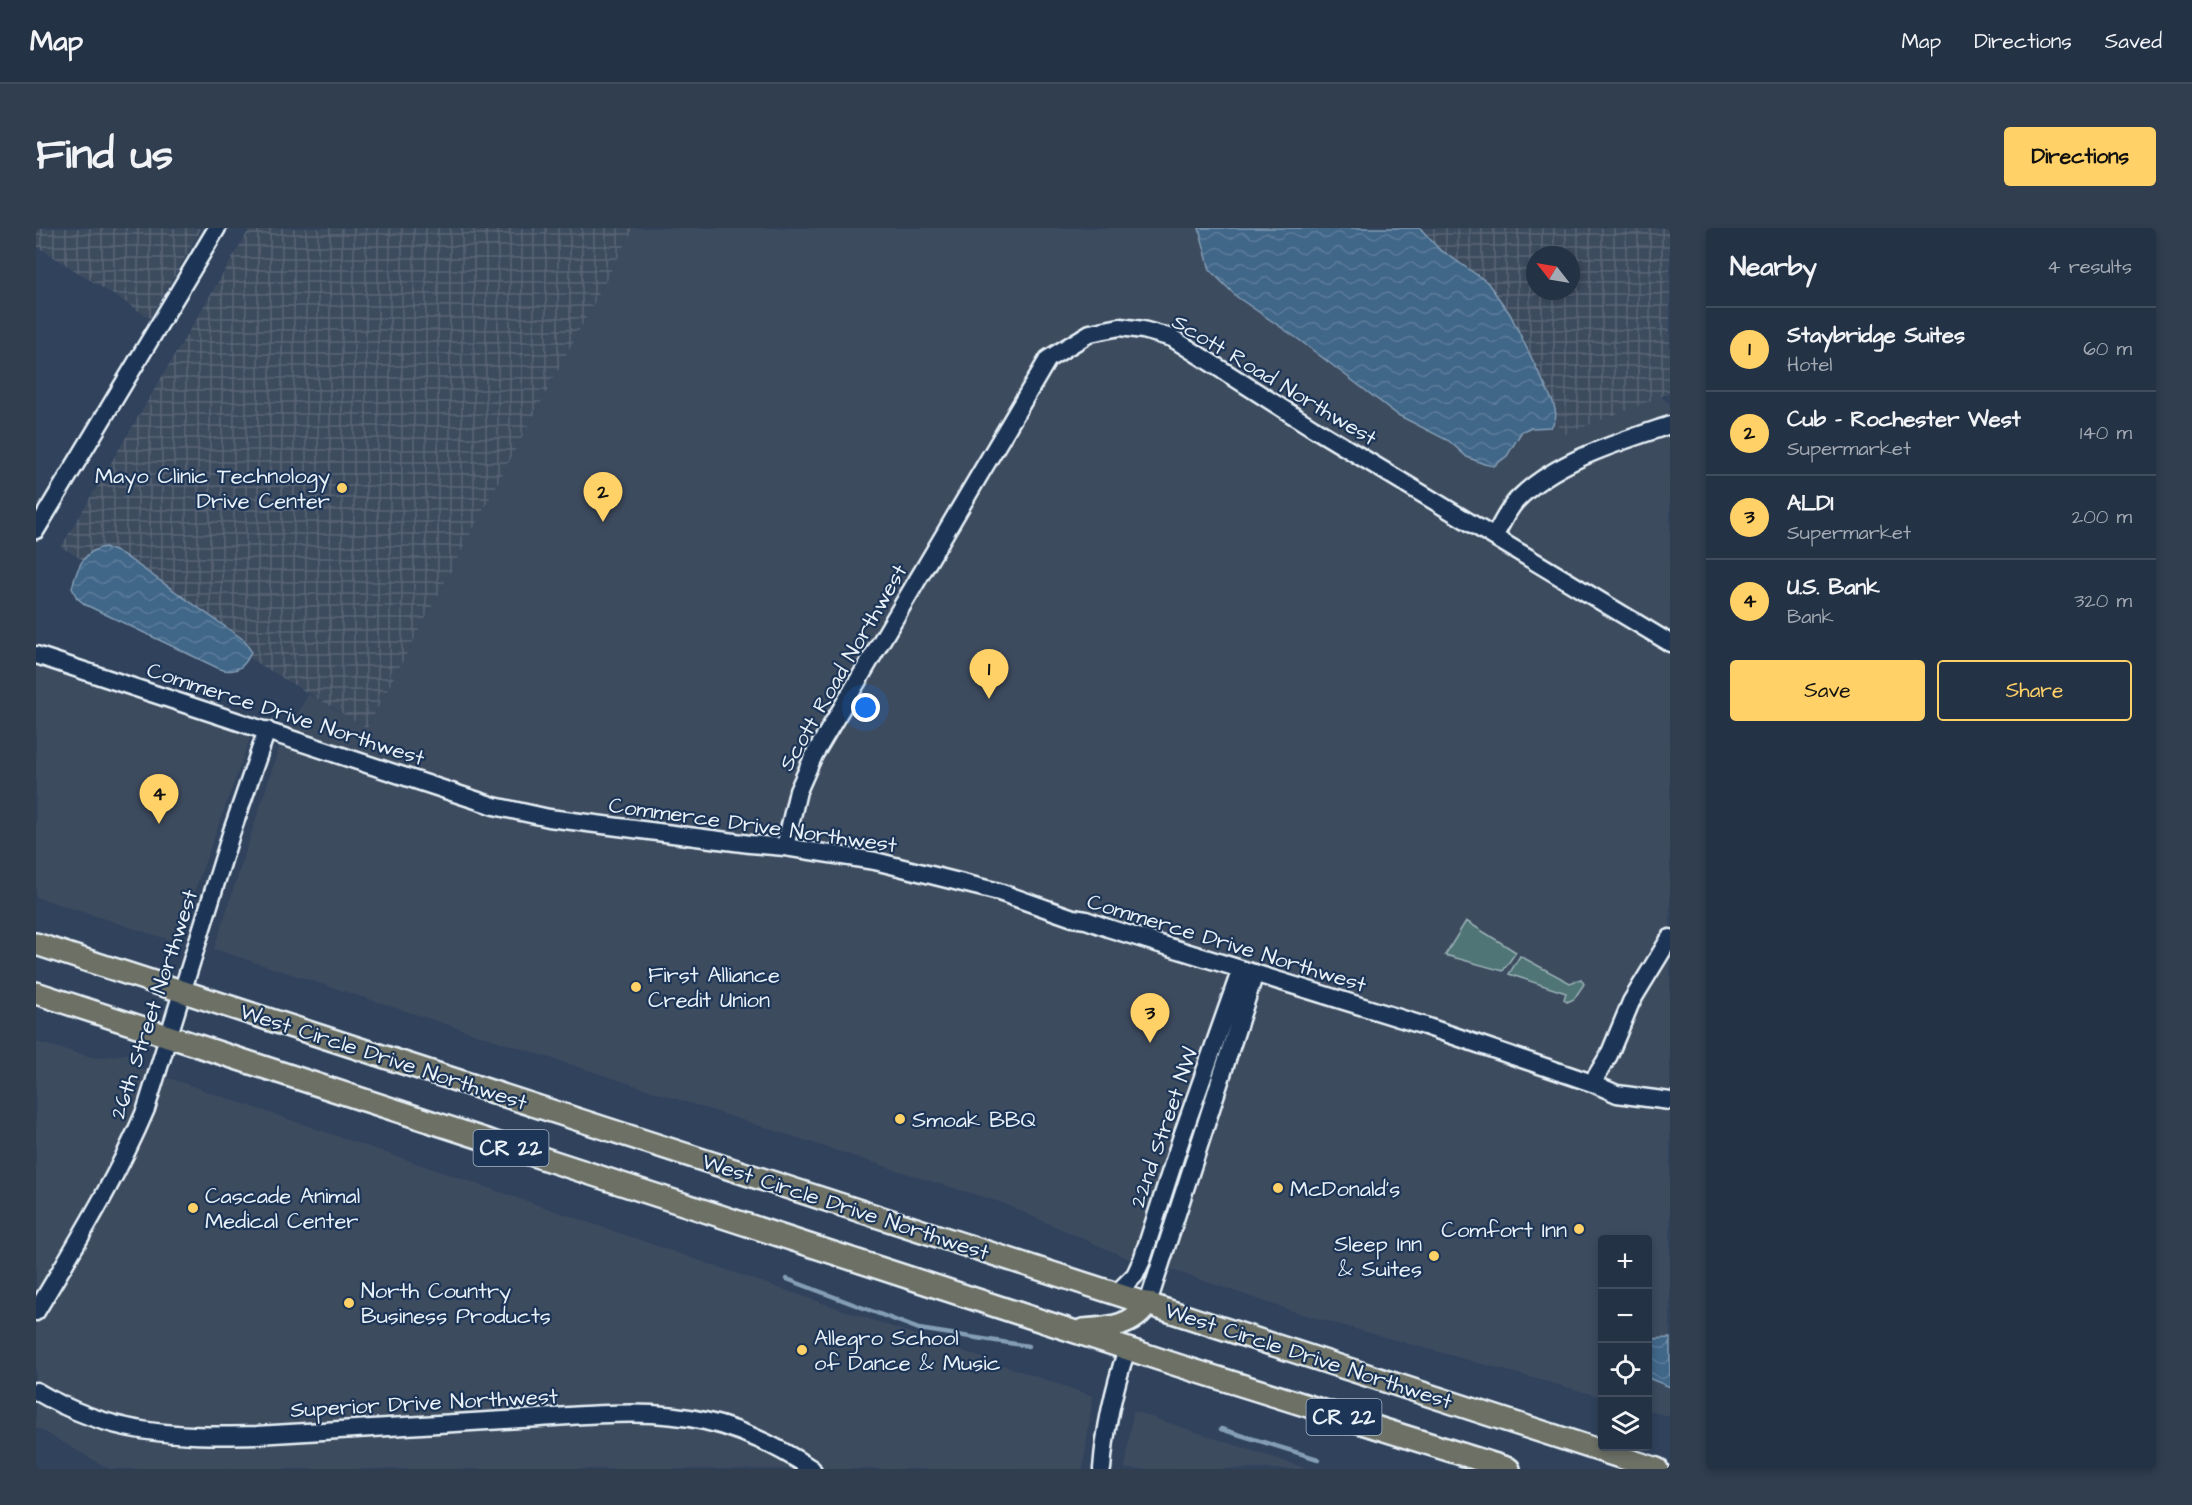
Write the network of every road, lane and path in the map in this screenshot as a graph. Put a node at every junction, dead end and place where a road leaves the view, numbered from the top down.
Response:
1 (217, 228) edge
2 (1670, 425) edge
3 (36, 530) edge
4 (1494, 537) junction
5 (1670, 643) edge
6 (36, 655) edge
7 (267, 730) junction
8 (785, 847) junction
9 (1670, 938) edge
10 (36, 944) edge
11 (1248, 971) junction
12 (182, 991) junction
13 (36, 993) edge
14 (169, 1036) junction
15 (1592, 1083) junction
16 (1670, 1101) edge
17 (1118, 1293) junction
18 (1148, 1303) junction
19 (36, 1312) edge
20 (1073, 1330) junction
21 (1128, 1349) junction
22 (36, 1391) edge
23 (812, 1469) edge
24 (1102, 1469) edge
25 (1509, 1469) edge
26 (1657, 1469) edge

1 - 3 street
2 - 4 street
4 - 5 street, Scott Road Northwest
4 - 8 street, Scott Road Northwest
6 - 7 street, Commerce Drive Northwest
7 - 8 street, Commerce Drive Northwest
7 - 12 street, 26th Street Northwest
8 - 11 street, Commerce Drive Northwest
9 - 15 street
10 - 12 main road, West Circle Drive Northwest / CR 22
11 - 15 street, Commerce Drive Northwest
11 - 17 street, 22nd Street NW
11 - 18 street, 22nd Street NW
12 - 14 street, 26th Street Northwest
12 - 17 main road, West Circle Drive Northwest / CR 22
13 - 14 main road, CR 22
14 - 19 street, 26th Street Northwest
14 - 20 main road, CR 22
15 - 16 street, Commerce Drive Northwest
17 - 18 main road, West Circle Drive Northwest / CR 22
18 - 20 main road
18 - 26 main road, West Circle Drive Northwest / CR 22
20 - 21 main road, CR 22
21 - 24 street
21 - 25 main road, CR 22
22 - 23 street, Superior Drive Northwest

